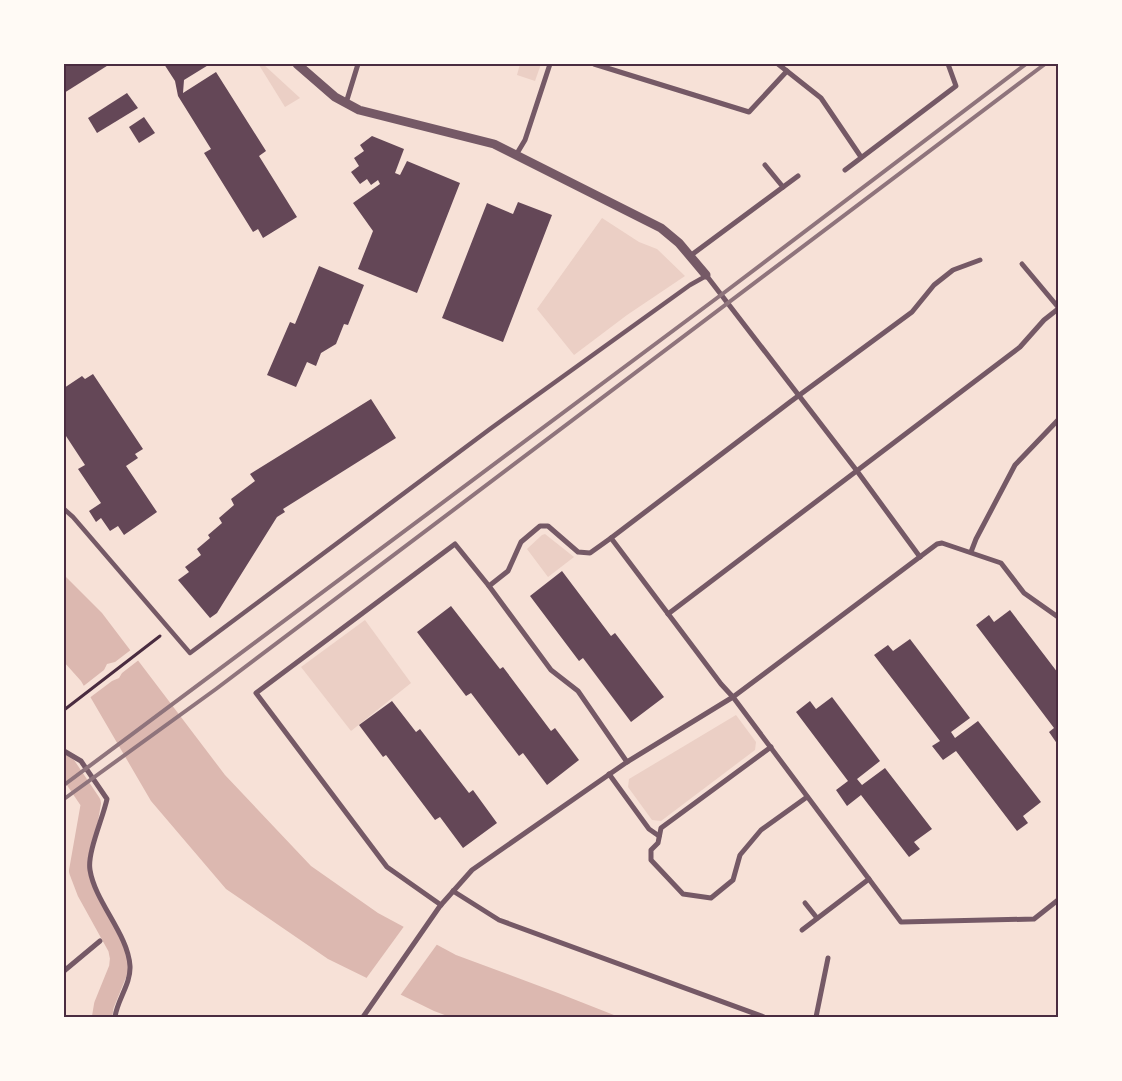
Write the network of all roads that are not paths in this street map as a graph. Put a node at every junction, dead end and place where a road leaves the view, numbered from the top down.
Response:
1 (297, 64) edge
2 (358, 64) edge
3 (550, 64) edge
4 (594, 64) edge
5 (778, 64) edge
6 (948, 64) edge
7 (788, 71) junction
8 (346, 103) junction
9 (516, 155) junction
10 (861, 157) junction
11 (765, 165) dead end
12 (845, 170) dead end
13 (798, 176) dead end
14 (783, 188) junction
15 (690, 256) junction
16 (980, 260) dead end
17 (1022, 264) dead end
18 (706, 276) junction
19 (1058, 308) edge
20 (799, 395) junction
21 (1058, 420) edge
22 (857, 472) junction
23 (64, 509) edge
24 (611, 538) junction
25 (971, 552) junction
26 (920, 557) junction
27 (489, 586) junction
28 (668, 614) junction
29 (1058, 617) edge
30 (733, 696) junction
31 (771, 747) junction
32 (64, 752) edge
33 (627, 762) junction
34 (609, 774) junction
35 (807, 797) junction
36 (659, 836) junction
37 (869, 879) junction
38 (453, 891) junction
39 (1058, 900) edge
40 (805, 903) dead end
41 (441, 906) junction
42 (817, 918) junction
43 (802, 930) dead end
44 (100, 941) dead end
45 (828, 958) dead end
46 (64, 972) edge
47 (115, 1017) edge
48 (363, 1017) edge
49 (764, 1017) edge
50 (816, 1017) edge

1 - 8 street
2 - 8 street
3 - 9 street
4 - 7 street
5 - 7 street
6 - 10 street
7 - 10 street
8 - 9 street
9 - 15 street
10 - 12 street
11 - 14 street
13 - 14 street
14 - 15 street
15 - 18 street
16 - 20 street
17 - 19 street
18 - 20 street
18 - 23 street
19 - 22 street
20 - 22 street
20 - 24 street
21 - 25 street
22 - 26 street
22 - 28 street
24 - 27 street
24 - 28 street
25 - 26 street
25 - 29 street
26 - 30 street
27 - 33 street
27 - 41 street
28 - 30 street
30 - 31 street
30 - 33 street
31 - 35 street
31 - 36 street
32 - 47 street
33 - 34 street
34 - 36 street
34 - 38 street
35 - 36 street
35 - 37 street
37 - 39 street
37 - 42 street
38 - 41 street
38 - 49 street
40 - 42 street
41 - 48 street
42 - 43 street
44 - 46 street
45 - 50 street

